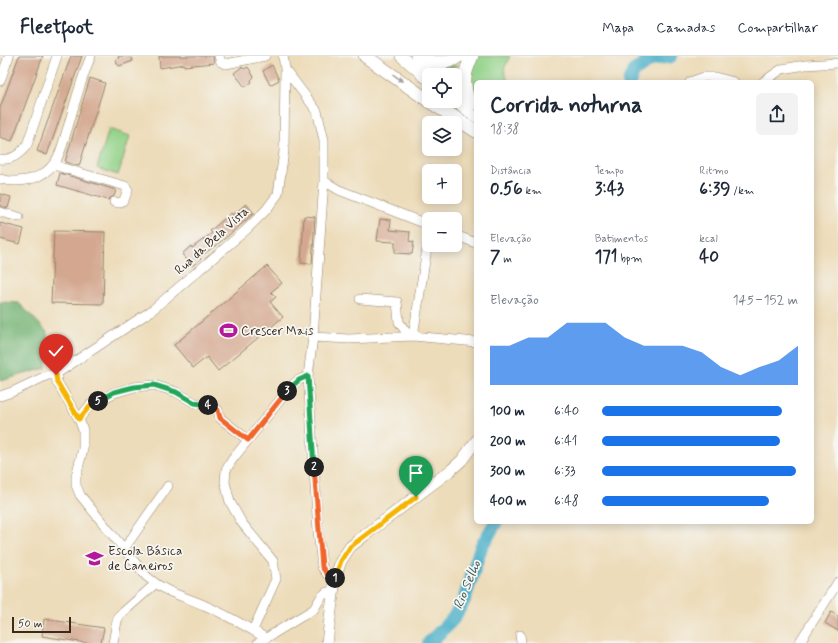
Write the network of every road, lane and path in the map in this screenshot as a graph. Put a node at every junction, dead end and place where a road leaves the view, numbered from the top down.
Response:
1 (9, 56) edge
2 (57, 56) edge
3 (91, 56) edge
4 (220, 56) edge
5 (265, 56) edge
6 (283, 56) edge
7 (365, 56) edge
8 (401, 56) edge
9 (416, 56) edge
10 (459, 56) edge
11 (472, 56) edge
12 (838, 63) edge
13 (431, 68) edge
14 (462, 68) edge
15 (285, 69) junction
16 (422, 73) edge
17 (695, 80) edge
18 (726, 80) edge
19 (766, 80) edge
20 (0, 81) edge
21 (462, 94) edge
22 (422, 96) edge
23 (472, 102) edge
24 (462, 106) edge
25 (439, 108) edge
26 (474, 115) edge
27 (474, 130) edge
28 (0, 159) edge
29 (53, 165) junction
30 (0, 179) edge
31 (324, 181) junction
32 (114, 202) dead end
33 (0, 212) edge
34 (19, 217) dead end
35 (422, 222) edge
36 (462, 237) edge
37 (474, 241) edge
38 (426, 252) edge
39 (360, 299) dead end
40 (411, 336) junction
41 (313, 337) junction
42 (474, 342) edge
43 (56, 375) junction
44 (308, 376) junction
45 (0, 396) edge
46 (79, 419) junction
47 (248, 440) junction
48 (474, 444) edge
49 (168, 486) dead end
50 (124, 549) junction
51 (335, 578) junction
52 (838, 582) edge
53 (155, 584) junction
54 (334, 593) junction
55 (253, 630) junction
56 (262, 641) edge
57 (113, 643) edge
58 (327, 643) edge
59 (799, 643) edge

1 - 20 street
2 - 28 street
3 - 29 street
4 - 5 street
6 - 15 street, Rua da Bela Vista
7 -> 22 highway
8 - 16 main road
9 - 10 highway
9 - 13 main road
11 - 14 highway
11 - 23 highway
12 - 19 street
15 - 31 street
15 - 43 street, Rua da Bela Vista
17 - 18 street
21 - 23 main road
24 - 26 main road
25 - 27 highway
29 - 30 street
29 - 32 street
31 - 35 street
31 - 41 street
33 - 34 street
36 - 37 street
38 - 40 street
39 - 40 street
40 - 41 street
40 - 42 street
41 - 44 street
43 - 45 street, Rua da Bela Vista
43 - 46 street
44 - 47 street
44 - 51 street
46 - 47 street
46 - 50 street
47 - 55 street
48 - 51 main road
49 - 50 street
50 - 53 street
51 - 54 main road
52 - 59 street
53 - 55 street
53 - 57 street
54 - 56 street
54 - 58 main road
55 - 56 street

